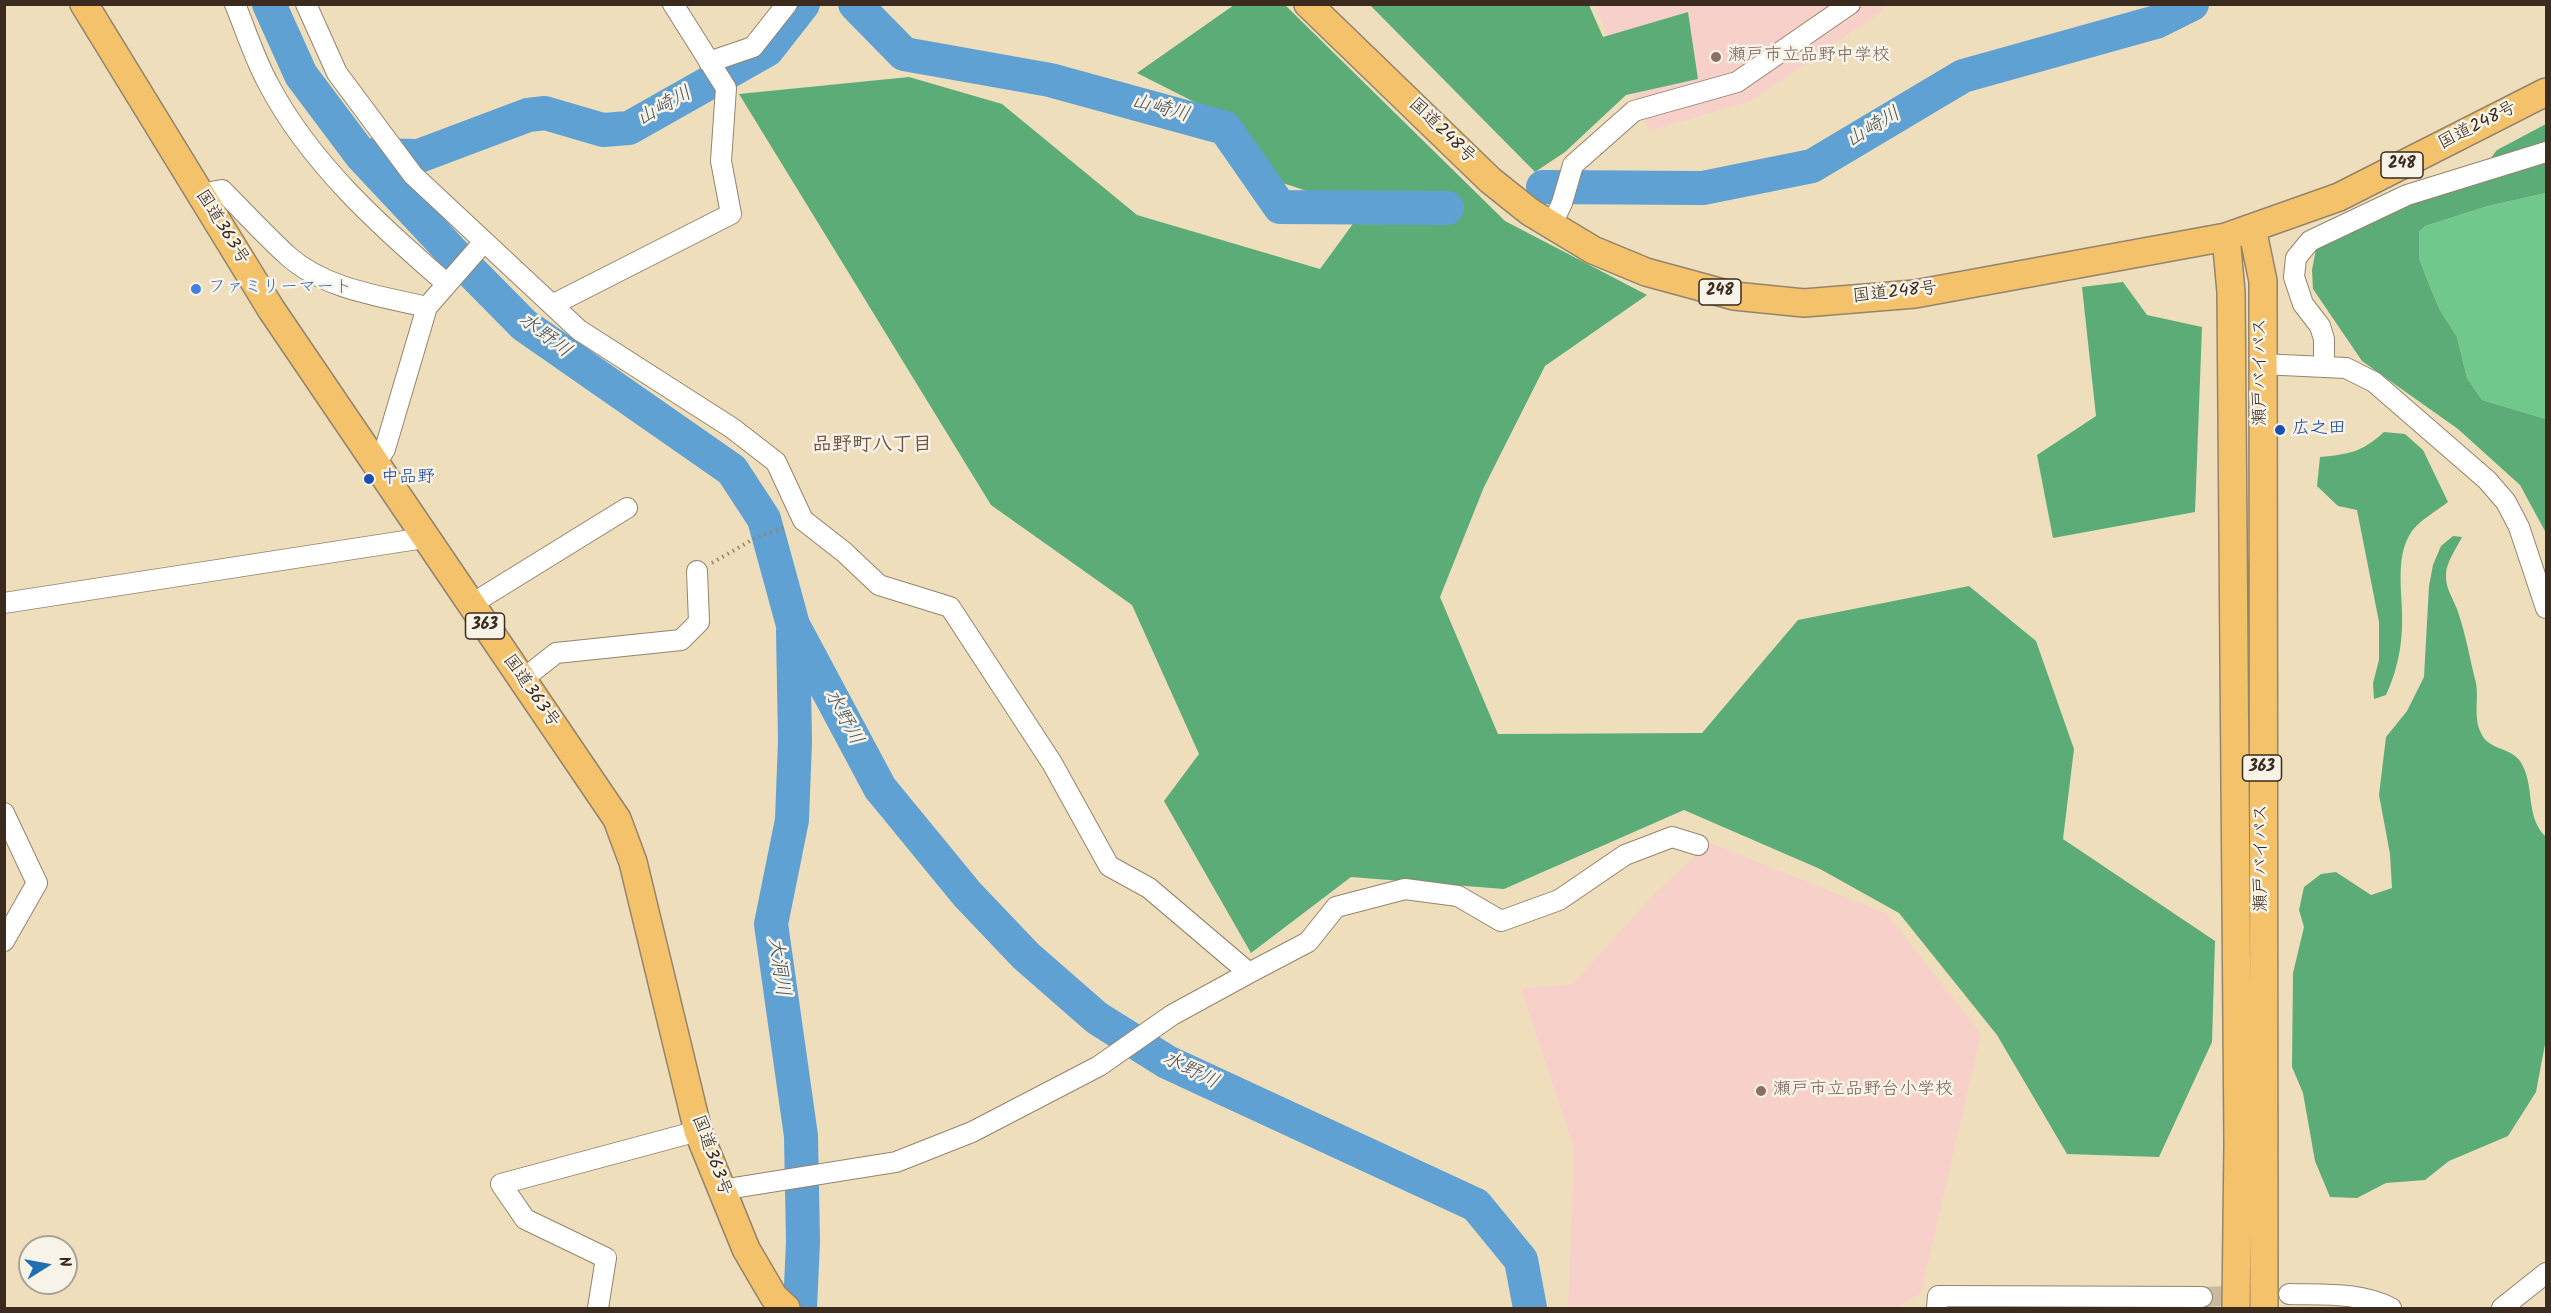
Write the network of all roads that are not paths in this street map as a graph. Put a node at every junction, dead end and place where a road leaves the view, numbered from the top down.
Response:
1 (84, 4) edge
2 (235, 4) edge
3 (306, 4) edge
4 (673, 4) edge
5 (787, 4) edge
6 (1308, 4) edge
7 (1850, 4) edge
8 (709, 62) junction
9 (2547, 93) edge
10 (2547, 152) edge
11 (200, 194) junction
12 (1557, 214) junction
13 (2252, 228) junction
14 (2226, 237) junction
15 (483, 243) junction
16 (446, 283) junction
17 (554, 304) junction
18 (427, 307) junction
19 (2261, 364) junction
20 (2324, 366) junction
21 (376, 462) junction
22 (627, 508) dead end
23 (424, 538) junction
24 (698, 572) road end
25 (4, 603) edge
26 (470, 605) junction
27 (2547, 608) edge
28 (522, 681) junction
29 (4, 813) edge
30 (1698, 845) dead end
31 (4, 941) edge
32 (1249, 973) junction
33 (698, 1131) junction
34 (721, 1190) junction
35 (2547, 1273) edge
36 (2289, 1294) tunnel mouth
37 (2202, 1296) tunnel mouth
38 (2174, 1302) edge
39 (780, 1303) edge
40 (598, 1308) edge
41 (1937, 1308) edge
42 (2236, 1308) edge
43 (2264, 1308) edge
44 (2391, 1308) edge
45 (2502, 1308) edge

1 - 11 highway, 国道363号 / 363
2 - 16 street
3 - 15 street
4 - 8 street
5 - 8 street
6 - 12 highway, 国道248号 / 248
7 - 12 street
8 - 17 street
9 - 13 highway, 国道248号 / 248
10 - 20 street
11 - 18 street
11 - 21 highway, 国道363号 / 363
12 - 14 highway, 国道248号 / 248
13 - 14 highway, 国道248号 / 248
13 - 19 highway, 瀬戸バイパス / 363
14 - 42 highway, 瀬戸バイパス / 363
15 - 16 street
15 - 17 street
16 - 18 street
17 - 32 street
18 - 21 street
19 - 20 street
19 - 43 highway, 瀬戸バイパス / 363
20 - 27 street
21 - 23 highway, 国道363号 / 363
22 - 26 street
23 - 25 street
23 - 26 highway, 国道363号 / 363
24 - 28 street
26 - 28 highway, 国道363号 / 363
28 - 33 highway, 国道363号 / 363
29 - 31 street
30 - 32 street
32 - 34 street
33 - 34 highway, 国道363号 / 363
33 - 40 street
34 - 39 highway, 国道363号 / 363
35 - 45 street
36 - 44 street
37 - 38 street
38 - 41 street

